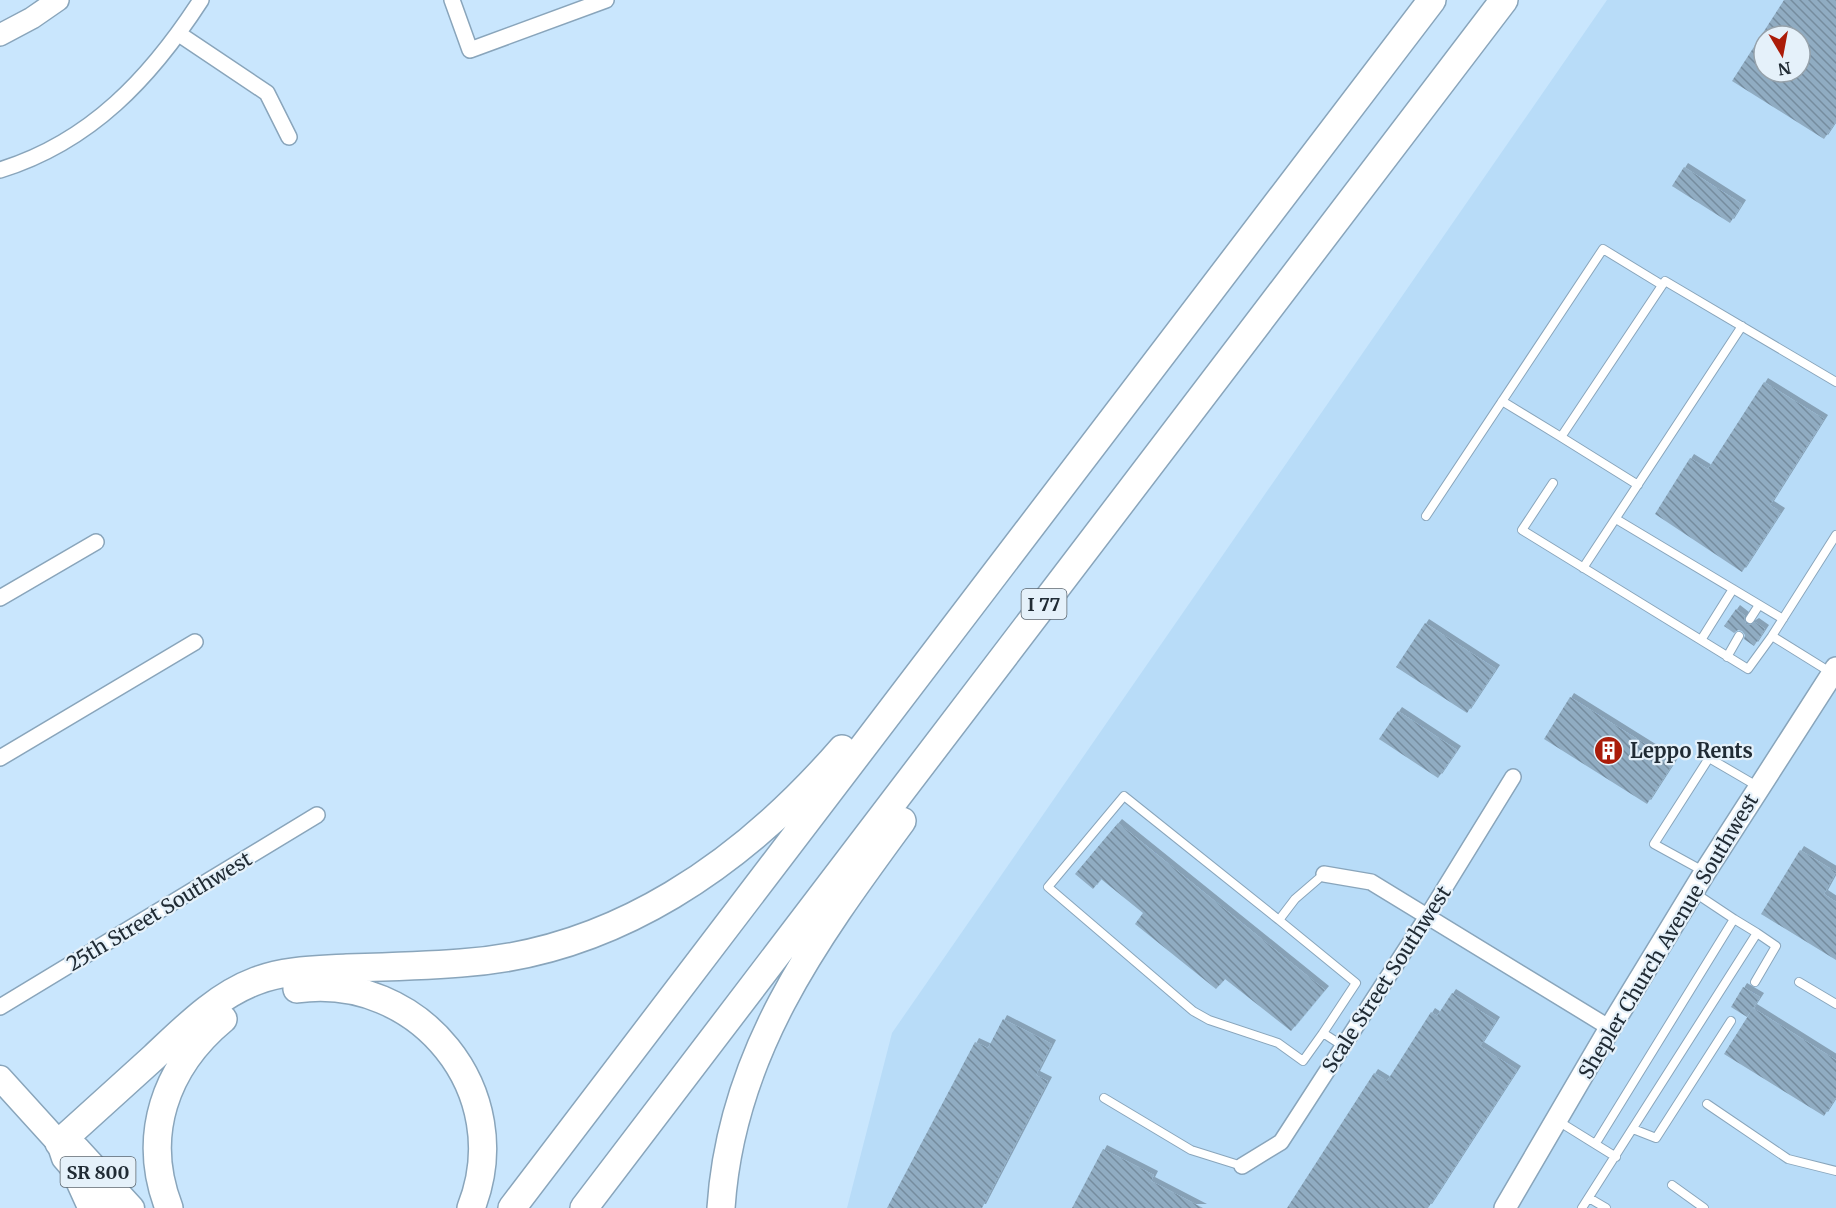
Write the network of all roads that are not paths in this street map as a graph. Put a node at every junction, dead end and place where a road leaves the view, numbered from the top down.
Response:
1 (58, 0) edge
2 (201, 0) edge
3 (452, 0) edge
4 (606, 0) edge
5 (1432, 0) edge
6 (1504, 0) edge
7 (179, 34) junction
8 (0, 35) edge
9 (289, 137) dead end
10 (0, 170) edge
11 (1662, 285) junction
12 (1742, 327) junction
13 (1221, 371) junction
14 (1836, 382) edge
15 (1502, 401) junction
16 (1111, 422) junction
17 (1561, 437) junction
18 (1553, 483) dead end
19 (1638, 485) junction
20 (1426, 516) dead end
21 (1616, 519) junction
22 (1836, 535) edge
23 (96, 542) dead end
24 (1583, 568) junction
25 (1733, 589) junction
26 (0, 598) edge
27 (1759, 605) junction
28 (1750, 619) dead end
29 (1783, 619) junction
30 (1739, 636) dead end
31 (1772, 636) junction
32 (1701, 640) junction
33 (195, 642) dead end
34 (1727, 657) junction
35 (1834, 671) edge
36 (0, 758) edge
37 (1514, 777) dead end
38 (1758, 787) junction
39 (317, 815) dead end
40 (1705, 872) junction
41 (1324, 874) joint
42 (1693, 892) junction
43 (1428, 915) junction
44 (1734, 919) junction
45 (1279, 920) junction
46 (1756, 933) junction
47 (1755, 982) dead end
48 (1799, 982) dead end
49 (1836, 1005) edge
50 (0, 1007) edge
51 (1731, 1021) dead end
52 (1610, 1028) junction
53 (1323, 1033) junction
54 (1343, 1046) junction
55 (0, 1078) edge
56 (1104, 1098) dead end
57 (1707, 1104) dead end
58 (1557, 1120) junction
59 (1634, 1129) junction
60 (59, 1143) junction
61 (1596, 1143) junction
62 (1616, 1157) junction
63 (1242, 1166) joint
64 (1836, 1171) edge
65 (77, 1175) junction
66 (1672, 1185) dead end
67 (1589, 1198) junction
68 (92, 1208) edge
69 (107, 1208) edge
70 (132, 1208) edge
71 (169, 1208) edge
72 (471, 1208) edge
73 (512, 1208) edge
74 (584, 1208) edge
75 (721, 1208) edge
76 (1505, 1208) edge
77 (1582, 1208) edge
78 (1606, 1208) edge
79 (1704, 1208) edge

1 - 8 street
2 - 7 street
3 - 4 street
5 - 16 highway
6 - 13 highway, I 77
7 - 9 street
7 - 10 street
11 - 12 lane
11 - 15 lane
11 - 17 lane
12 - 14 lane
12 - 19 lane
13 - 74 highway, I 77
13 - 75 highway
15 - 17 lane
15 - 20 lane
16 - 60 highway
16 - 73 highway
17 - 19 lane
18 - 24 lane
19 - 21 lane
21 - 24 lane
21 - 25 lane
22 - 29 lane
23 - 26 street
24 - 32 lane
25 - 27 lane
25 - 32 lane
27 - 28 lane
27 - 29 lane
29 - 31 lane
30 - 34 lane
31 - 34 lane
31 - 35 lane
32 - 34 lane
33 - 36 street
35 - 38 street, Shepler Church Avenue Southwest
37 - 43 street, Scale Street Southwest
38 - 40 street, Shepler Church Avenue Southwest
38 - 40 lane
39 - 50 street, 25th Street Southwest
40 - 42 street, Shepler Church Avenue Southwest
41 - 43 street
41 - 45 lane
42 - 44 lane
42 - 52 street, Shepler Church Avenue Southwest
43 - 52 street
43 - 54 street, Scale Street Southwest
44 - 46 lane
44 - 61 lane
45 - 53 lane
45 - 53 lane
46 - 47 lane
46 - 59 lane
48 - 49 lane
51 - 59 lane
52 - 58 street, Shepler Church Avenue Southwest
53 - 54 lane
54 - 63 street, Scale Street Southwest
55 - 60 main road, SR 800
56 - 63 lane
57 - 64 lane
58 - 61 lane
58 - 76 street, Shepler Church Avenue Southwest
59 - 62 lane
60 - 65 main road, SR 800
60 - 70 main road, SR 800
61 - 62 lane
62 - 67 lane
65 - 68 highway
65 - 69 main road, SR 800
66 - 79 lane
67 - 77 lane
67 - 78 lane
71 - 72 highway

